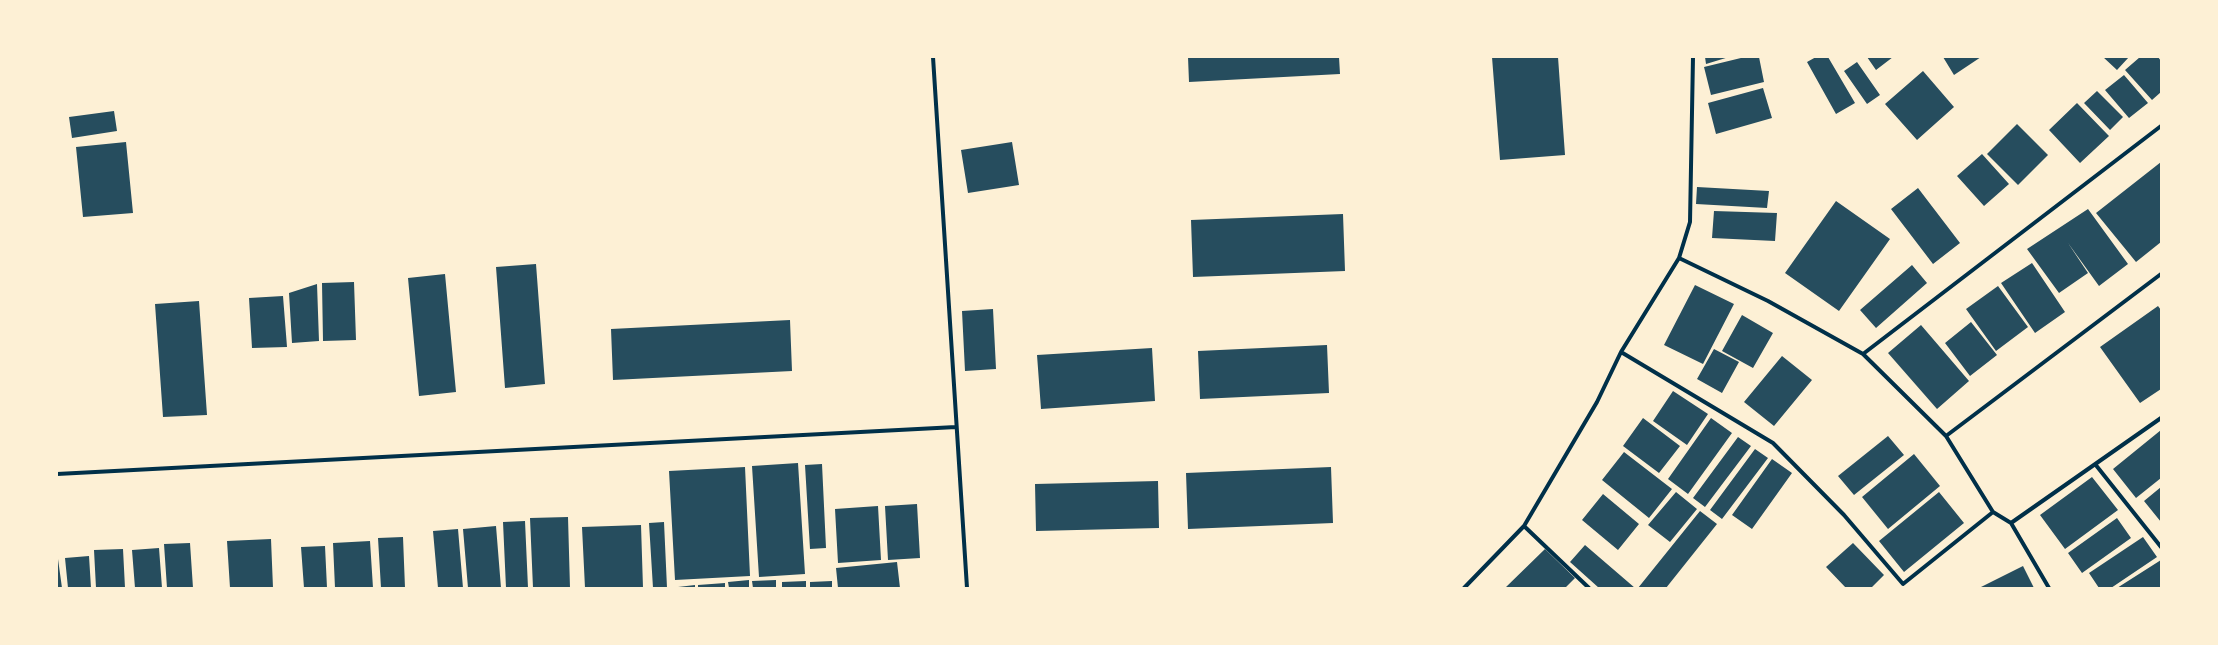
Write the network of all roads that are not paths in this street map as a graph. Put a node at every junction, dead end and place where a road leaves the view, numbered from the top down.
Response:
1 (933, 57) edge
2 (1692, 57) edge
3 (2161, 126) edge
4 (1679, 258) junction
5 (2161, 274) edge
6 (1621, 352) junction
7 (1863, 354) junction
8 (2161, 418) edge
9 (956, 427) junction
10 (1946, 436) junction
11 (2095, 464) junction
12 (57, 474) edge
13 (1993, 512) junction
14 (2011, 524) junction
15 (1524, 526) junction
16 (2161, 547) edge
17 (1903, 584) junction
18 (967, 588) edge
19 (1464, 588) edge
20 (1589, 588) edge
21 (1899, 588) edge
22 (2049, 588) edge

1 - 9 street
2 - 4 street
3 - 7 street
4 - 6 street
4 - 7 street
5 - 10 street
6 - 15 street
6 - 17 street
7 - 10 street
8 - 11 street
9 - 12 street
9 - 18 street
10 - 13 street
11 - 14 street
11 - 16 street
13 - 14 street
13 - 17 street
14 - 22 street
15 - 19 street
15 - 20 street
17 - 21 street

